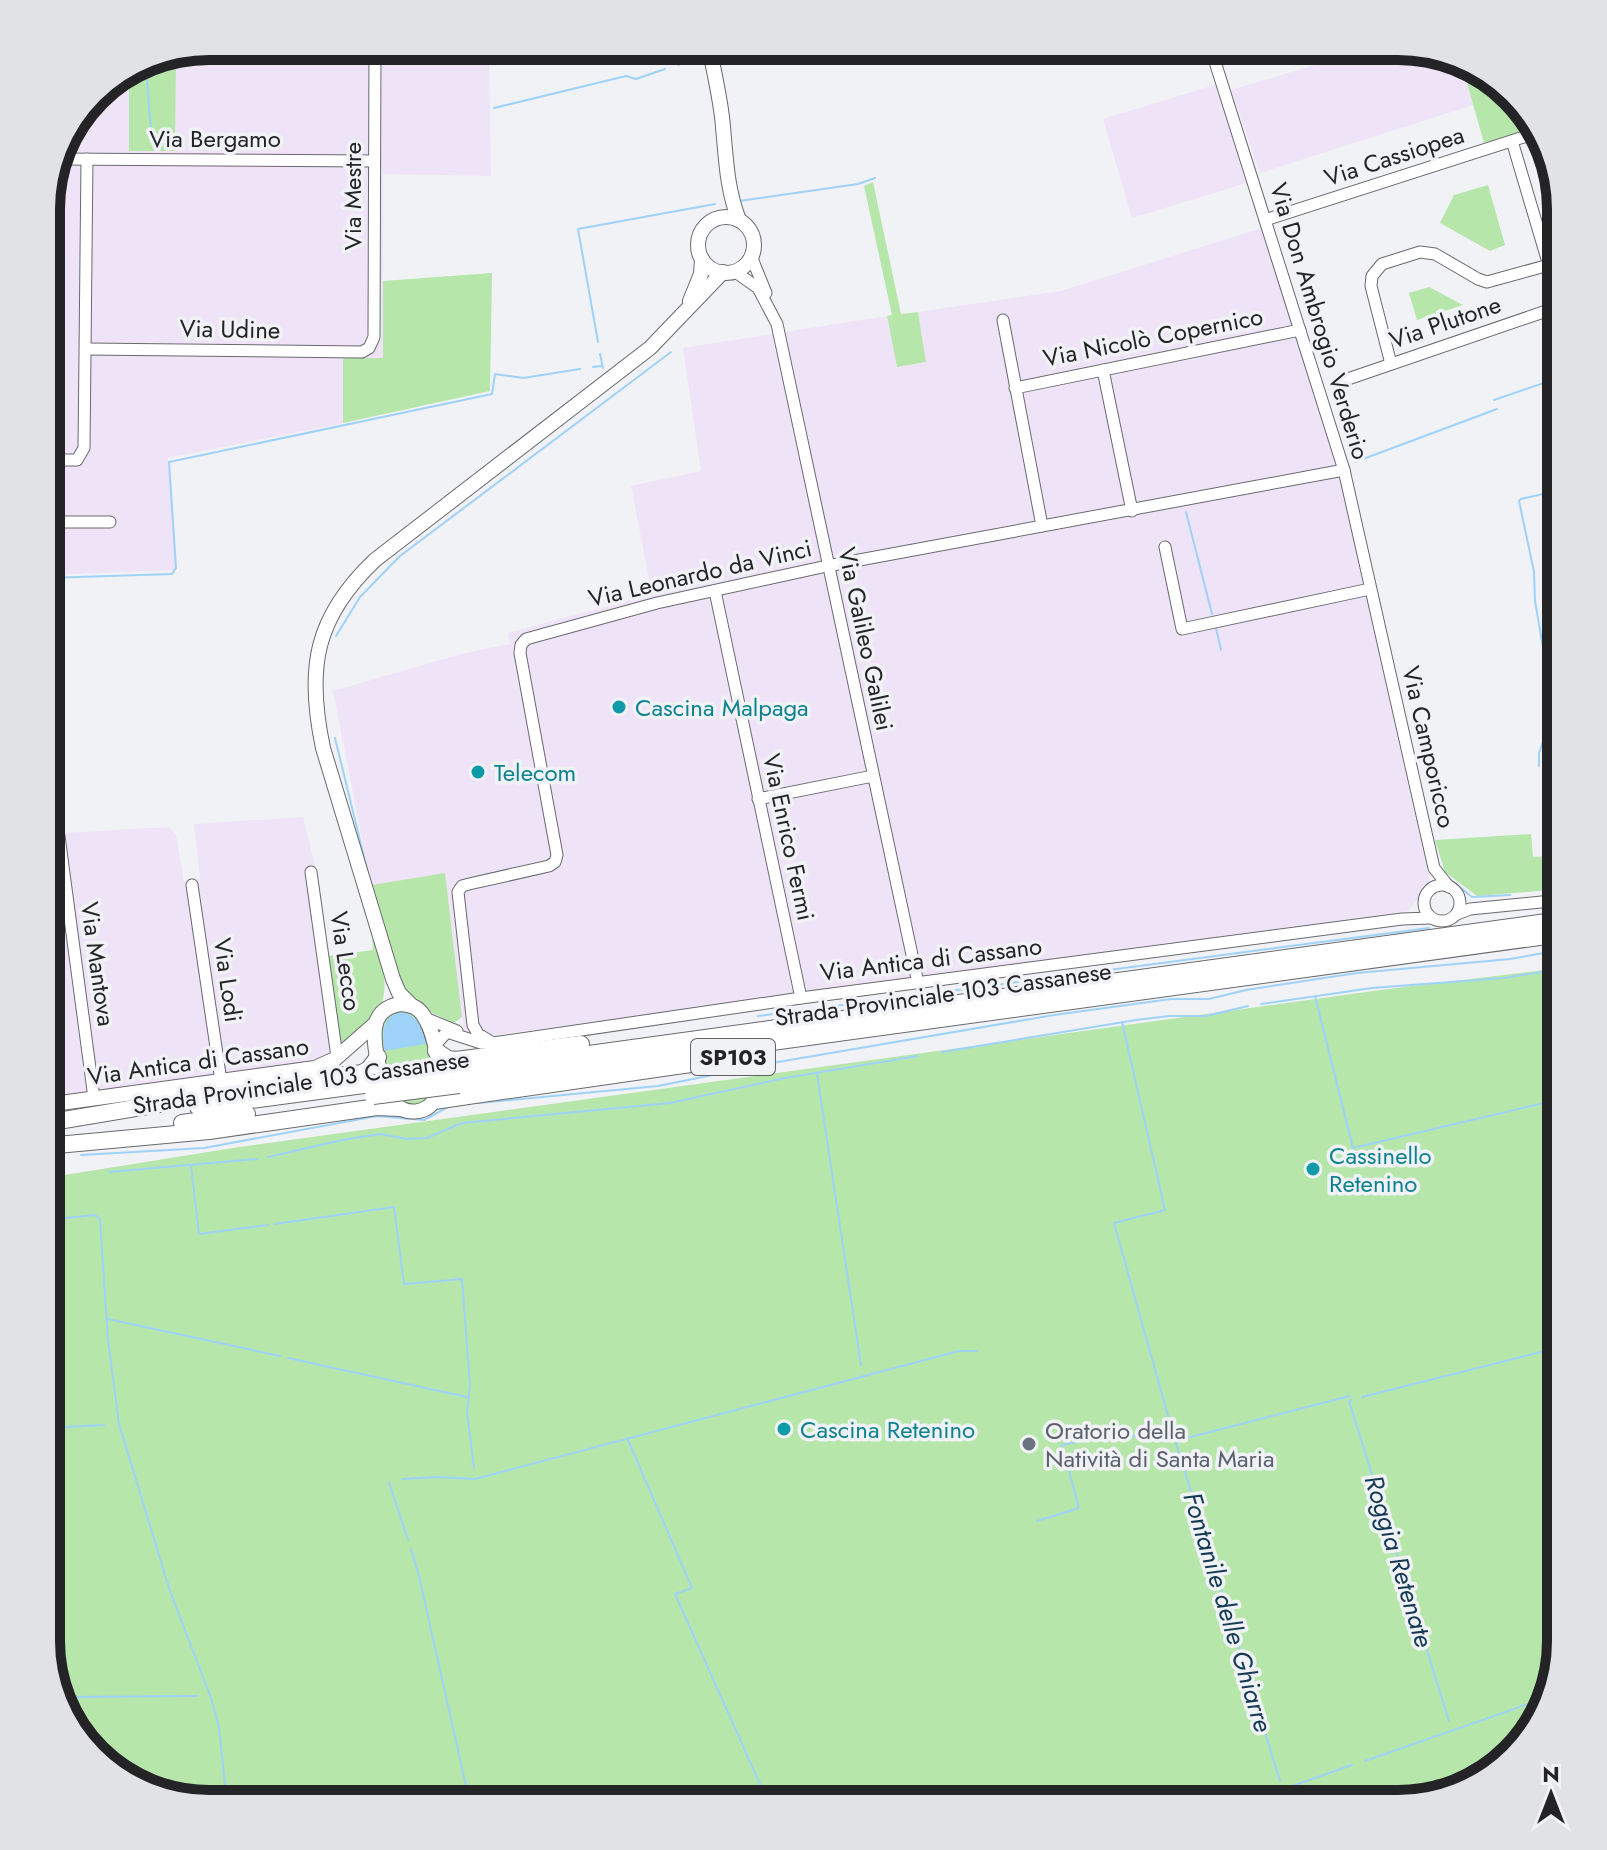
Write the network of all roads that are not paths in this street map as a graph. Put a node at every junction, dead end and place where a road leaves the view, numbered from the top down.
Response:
1 (375, 60) edge
2 (712, 60) edge
3 (1214, 60) edge
4 (1528, 136) edge
5 (1512, 141) junction
6 (69, 159) edge
7 (87, 159) junction
8 (374, 161) junction
9 (726, 168) junction
10 (716, 219) junction
11 (739, 220) junction
12 (1265, 220) junction
13 (751, 256) junction
14 (1547, 258) edge
15 (702, 259) junction
16 (1547, 266) edge
17 (728, 272) junction
18 (769, 305) junction
19 (1547, 311) edge
20 (682, 317) junction
21 (1003, 320) dead end
22 (1300, 330) junction
23 (371, 345) joint
24 (86, 349) junction
25 (1391, 364) junction
26 (1103, 370) junction
27 (1342, 381) dead end
28 (1015, 388) junction
29 (60, 460) edge
30 (1344, 470) junction
31 (1132, 511) junction
32 (60, 522) edge
33 (110, 522) dead end
34 (1042, 526) junction
35 (1165, 547) dead end
36 (827, 566) junction
37 (1370, 589) junction
38 (715, 591) junction
39 (1376, 612) joint
40 (873, 776) junction
41 (758, 799) junction
42 (60, 843) edge
43 (1434, 868) junction
44 (311, 872) dead end
45 (192, 885) dead end
46 (1449, 887) junction
47 (1430, 890) junction
48 (1459, 899) junction
49 (1547, 902) edge
50 (1424, 905) junction
51 (1505, 907) junction
52 (1457, 914) junction
53 (1431, 918) junction
54 (1402, 919) junction
55 (1547, 922) edge
56 (1547, 936) edge
57 (393, 979) junction
58 (918, 983) junction
59 (1008, 996) junction
60 (801, 998) junction
61 (412, 1006) junction
62 (1031, 1006) junction
63 (379, 1018) junction
64 (425, 1018) junction
65 (473, 1025) junction
66 (466, 1037) junction
67 (493, 1043) junction
68 (349, 1046) junction
69 (435, 1048) junction
70 (377, 1053) junction
71 (337, 1057) junction
72 (458, 1078) junction
73 (221, 1081) junction
74 (372, 1090) junction
75 (94, 1098) junction
76 (434, 1101) junction
77 (60, 1103) edge
78 (399, 1108) junction
79 (60, 1123) edge
80 (60, 1123) edge
81 (60, 1142) edge
82 (60, 1143) edge

1 - 8 street, Via Mestre
2 - 9 main road
3 - 12 street, Via Don Ambrogio Verderio
4 - 5 street, Via Cassiopea
5 - 12 street, Via Cassiopea
5 - 14 street
6 - 7 street, Via Bergamo
7 - 8 street, Via Bergamo
7 - 24 street
8 - 23 street, Via Mestre
9 - 10 main road
9 - 11 main road
10 - 11 main road
10 - 15 main road
11 - 13 main road
12 - 22 street, Via Don Ambrogio Verderio
13 - 17 main road
13 - 18 street, Via Galileo Galilei
15 - 17 main road
15 - 20 main road
16 - 25 street
17 - 18 street, Via Galileo Galilei
17 - 20 main road
18 - 36 street, Via Galileo Galilei
19 - 25 street, Via Plutone
20 - 57 main road
21 - 28 street, Via Nicolò Copernico
22 - 26 street, Via Nicolò Copernico
22 - 30 street, Via Don Ambrogio Verderio
23 - 24 street, Via Udine
24 - 29 street
25 - 27 street, Via Plutone
26 - 28 street, Via Nicolò Copernico
26 - 31 street
28 - 34 street, Via Nicolò Copernico
30 - 31 street, Via Leonardo da Vinci
30 - 37 street, Via Don Ambrogio Verderio
31 - 34 street, Via Leonardo da Vinci
32 - 33 street
34 - 36 street, Via Leonardo da Vinci
35 - 37 street
36 - 38 street, Via Leonardo da Vinci
36 - 40 street, Via Galileo Galilei
37 - 39 street, Via Don Ambrogio Verderio
38 - 41 street, Via Enrico Fermi
38 - 65 street, Via Leonardo da Vinci
39 - 43 street, Via Camporicco
40 - 41 street
40 - 58 street, Via Galileo Galilei
41 - 60 street, Via Enrico Fermi
42 - 75 street, Via Mantova
43 - 46 street, Via Camporicco
43 - 47 street
44 - 71 street, Via Lecco
45 - 73 street, Via Lodi
46 - 47 street
46 - 48 street
47 - 50 street
48 - 51 street
48 - 52 street
49 - 51 street
50 - 53 street
50 - 54 street
51 - 52 street
52 - 53 street
53 - 54 street, Via Antica di Cassano
54 - 58 street, Via Antica di Cassano
55 - 59 highway, Strada Provinciale 103 Cassanese / SP103
56 - 62 highway, Strada Provinciale 103 Cassanese / SP103
57 - 61 main road
57 - 63 main road
58 - 60 street, Via Antica di Cassano
59 - 69 highway, SP103
59 - 72 highway, Strada Provinciale 103 Cassanese / SP103
60 - 67 street, Via Antica di Cassano
61 - 63 main road
61 - 64 main road
62 - 72 highway, Strada Provinciale 103 Cassanese / SP103
62 - 76 highway, SP103
63 - 68 main road, Via Antica di Cassano
63 - 70 main road
64 - 66 street, Via Antica di Cassano
64 - 69 main road
65 - 66 street
65 - 67 street
66 - 67 street, Via Antica di Cassano
66 - 69 street, Via Antica di Cassano
68 - 70 main road
68 - 71 main road, Via Antica di Cassano
69 - 76 main road
70 - 78 main road
70 - 79 highway, SP103
71 - 73 main road, Via Antica di Cassano
72 - 74 highway, Strada Provinciale 103 Cassanese / SP103, bridge
73 - 75 main road, Via Antica di Cassano
74 - 80 highway, Strada Provinciale 103 Cassanese / SP103
74 - 81 highway, Strada Provinciale 103 Cassanese / SP103
75 - 77 main road, Via Antica di Cassano
76 - 78 main road
78 - 82 highway, SP103

